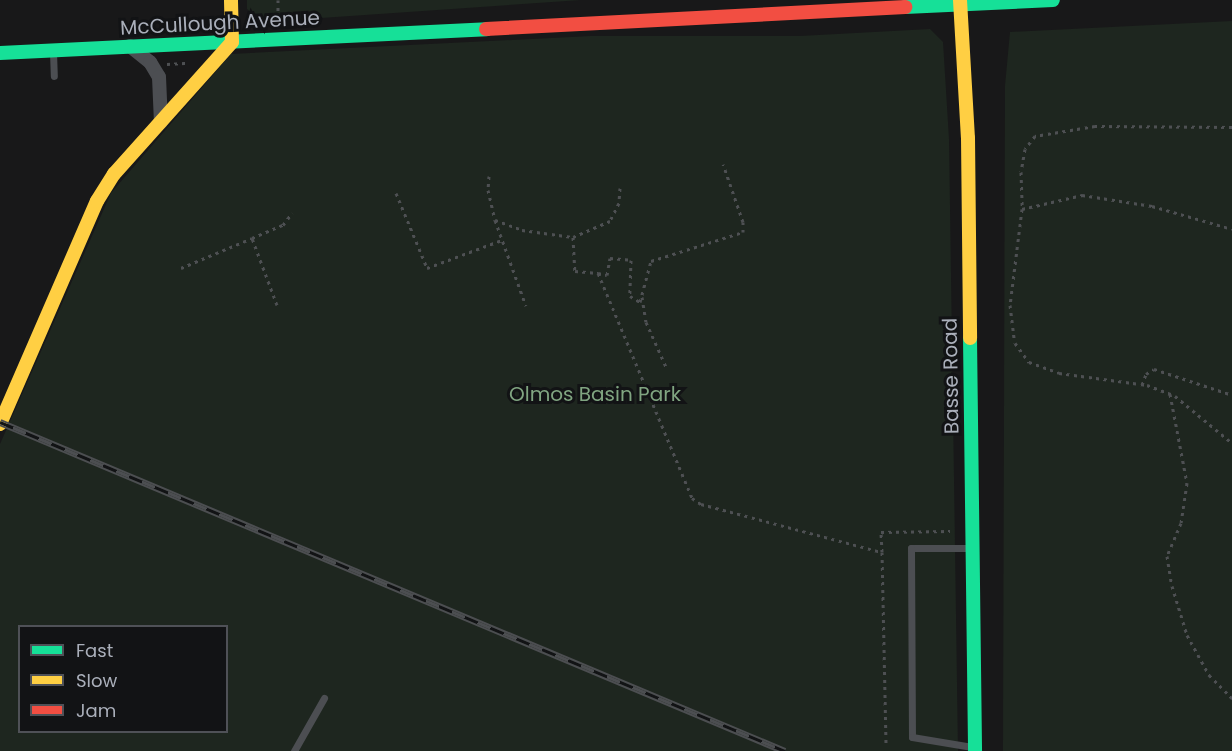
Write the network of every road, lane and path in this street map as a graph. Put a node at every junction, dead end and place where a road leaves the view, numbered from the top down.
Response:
1 (231, 0) edge
2 (278, 0) edge
3 (1053, 0) edge
4 (960, 3) edge
5 (278, 23) dead end
6 (232, 42) junction
7 (130, 46) junction
8 (53, 50) junction
9 (0, 53) edge
10 (189, 63) dead end
11 (163, 67) dead end
12 (54, 76) dead end
13 (161, 122) junction
14 (1232, 127) edge
15 (723, 164) dead end
16 (489, 176) dead end
17 (620, 188) dead end
18 (396, 193) dead end
19 (1022, 209) junction
20 (292, 213) dead end
21 (495, 220) junction
22 (1232, 230) edge
23 (573, 237) junction
24 (252, 238) junction
25 (502, 240) junction
26 (181, 267) dead end
27 (598, 273) junction
28 (642, 295) junction
29 (277, 305) dead end
30 (526, 306) dead end
31 (667, 369) dead end
32 (1142, 385) junction
33 (1170, 394) junction
34 (1232, 395) edge
35 (0, 424) edge
36 (1232, 443) edge
37 (950, 531) dead end
38 (973, 548) junction
39 (882, 552) junction
40 (324, 698) dead end
41 (1232, 698) edge
42 (886, 744) dead end
43 (975, 749) edge
44 (294, 751) edge

1 - 6 main road
2 - 5 path
3 - 4 main road, McCullough Avenue
4 - 6 main road, McCullough Avenue
4 - 38 main road, Basse Road
6 - 7 main road, McCullough Avenue
6 - 13 main road
7 - 8 main road, McCullough Avenue
7 - 13 street
8 - 9 main road, McCullough Avenue
8 - 12 lane
10 - 11 path
13 - 35 main road
14 - 19 path
15 - 28 path
16 - 21 path
17 - 23 path
18 - 25 path
19 - 22 path
19 - 32 path
20 - 24 path
21 - 23 path
21 - 25 path
23 - 27 path
24 - 26 path
24 - 29 path
25 - 30 path
27 - 28 path
27 - 39 path
28 - 31 path
32 - 33 path
32 - 34 path
33 - 36 path
33 - 41 path
37 - 39 path
38 - 43 main road, Basse Road
38 - 43 lane
39 - 42 path
40 - 44 lane

